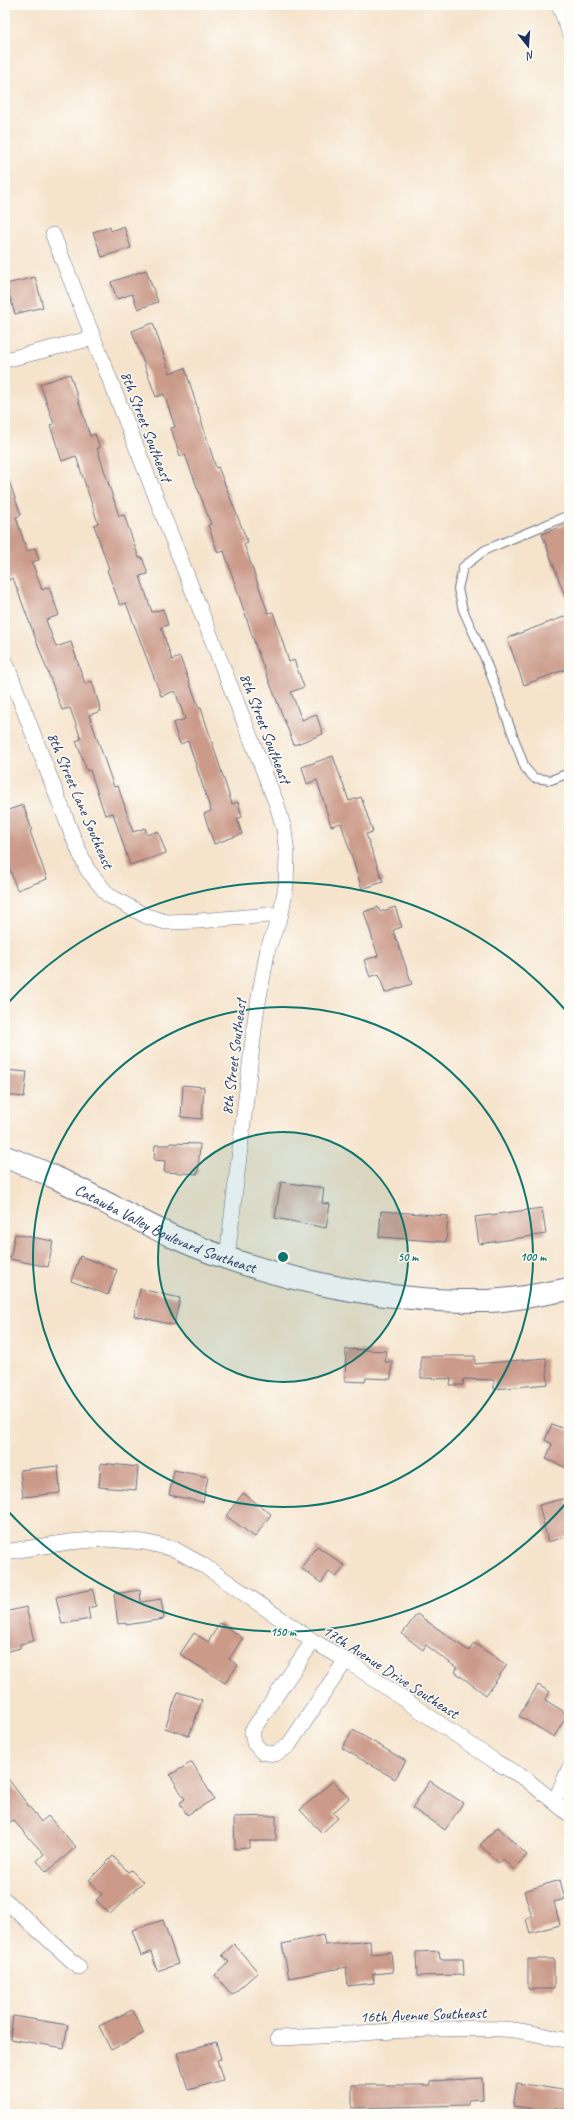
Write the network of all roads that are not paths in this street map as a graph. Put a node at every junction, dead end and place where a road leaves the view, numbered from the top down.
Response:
1 (559, 5) edge
2 (569, 32) edge
3 (53, 235) dead end
4 (93, 338) junction
5 (5, 360) edge
6 (569, 515) edge
7 (5, 661) edge
8 (569, 773) edge
9 (280, 914) junction
10 (5, 1157) edge
11 (227, 1258) junction
12 (569, 1289) edge
13 (5, 1552) edge
14 (313, 1641) junction
15 (346, 1660) junction
16 (569, 1770) edge
17 (555, 1801) junction
18 (569, 1814) edge
19 (5, 1900) edge
20 (79, 1967) dead end
21 (278, 2038) dead end
22 (569, 2041) edge

1 - 2 street
3 - 4 street, 8th Street Southeast
4 - 5 street
4 - 9 street, 8th Street Southeast
6 - 8 lane
7 - 9 street, 8th Street Lane Southeast
9 - 11 street, 8th Street Southeast
10 - 11 street, Catawba Valley Boulevard Southeast
11 - 12 street, Catawba Valley Boulevard Southeast
13 - 14 street, 17th Avenue Drive Southeast
14 - 15 street, 17th Avenue Drive Southeast
14 - 15 street
15 - 17 street, 17th Avenue Drive Southeast
16 - 17 street
17 - 18 street, 17th Avenue Drive Southeast
19 - 20 street
21 - 22 street, 16th Avenue Southeast

